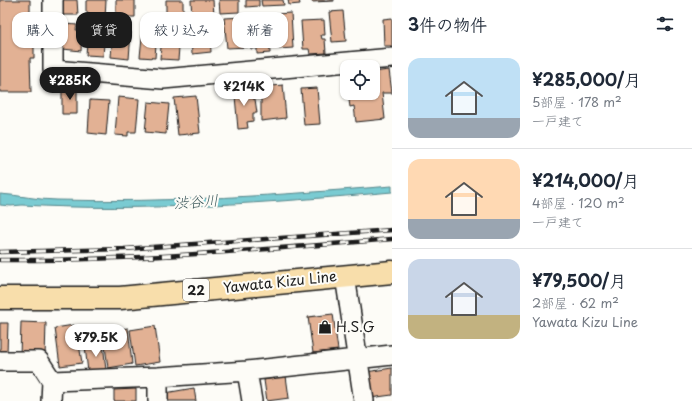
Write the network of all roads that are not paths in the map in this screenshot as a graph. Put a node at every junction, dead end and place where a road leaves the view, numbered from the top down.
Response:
1 (52, 0) edge
2 (392, 58) edge
3 (392, 272) edge
4 (344, 276) junction
5 (0, 298) edge
6 (392, 355) edge
7 (358, 358) junction
8 (0, 361) edge
9 (247, 371) junction
10 (158, 377) junction
11 (52, 381) junction
12 (51, 401) edge
13 (158, 401) edge
14 (252, 401) edge
15 (364, 401) edge

1 - 2 street
3 - 4 main road, Yawata Kizu Line / 22
4 - 5 main road, Yawata Kizu Line / 22
4 - 7 street
6 - 7 street
7 - 9 street
7 - 15 street
8 - 11 street
9 - 10 street
9 - 14 street
10 - 11 street
10 - 13 street
11 - 12 street

